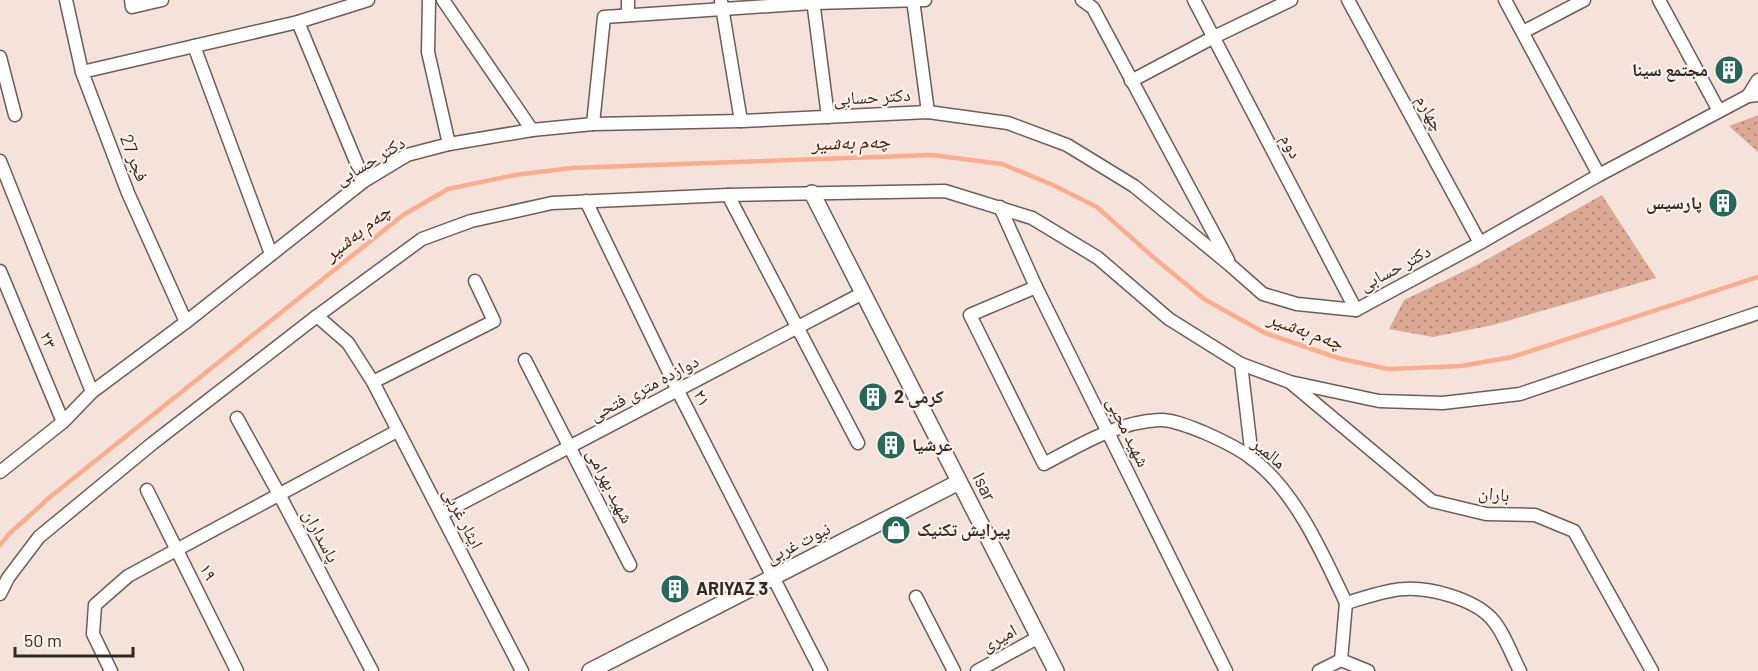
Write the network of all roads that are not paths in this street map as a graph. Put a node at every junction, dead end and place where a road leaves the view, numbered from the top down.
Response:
1 (66, 0) edge
2 (130, 0) edge
3 (162, 0) edge
4 (368, 0) edge
5 (429, 0) edge
6 (443, 0) edge
7 (628, 0) edge
8 (913, 0) edge
9 (924, 0) edge
10 (1082, 0) edge
11 (1194, 0) edge
12 (1291, 0) edge
13 (1348, 0) edge
14 (1504, 0) edge
15 (1584, 0) edge
16 (1659, 0) edge
17 (813, 1) edge
18 (721, 4) edge
19 (628, 15) junction
20 (298, 22) junction
21 (1522, 32) junction
22 (1214, 37) junction
23 (194, 46) junction
24 (0, 57) edge
25 (82, 72) junction
26 (1758, 80) edge
27 (1131, 81) junction
28 (1753, 96) edge
29 (1719, 111) junction
30 (928, 112) junction
31 (15, 115) dead end
32 (828, 117) junction
33 (741, 121) junction
34 (593, 124) junction
35 (532, 130) junction
36 (449, 144) junction
37 (0, 161) edge
38 (1599, 175) junction
39 (364, 181) junction
40 (812, 193) junction
41 (728, 195) junction
42 (586, 201) junction
43 (1000, 207) junction
44 (1480, 243) junction
45 (271, 254) junction
46 (1230, 265) junction
47 (0, 271) edge
48 (475, 281) dead end
49 (1036, 286) junction
50 (863, 293) junction
51 (1356, 310) junction
52 (1758, 313) edge
53 (317, 316) junction
54 (186, 322) junction
55 (798, 327) junction
56 (525, 360) dead end
57 (1241, 364) junction
58 (373, 382) junction
59 (1290, 382) junction
60 (678, 390) junction
61 (92, 392) junction
62 (237, 418) dead end
63 (63, 422) junction
64 (397, 431) junction
65 (1107, 431) junction
66 (858, 444) dead end
67 (569, 447) junction
68 (1252, 458) junction
69 (0, 472) edge
70 (959, 482) junction
71 (147, 490) dead end
72 (279, 494) junction
73 (441, 514) junction
74 (176, 550) junction
75 (630, 565) dead end
76 (772, 578) junction
77 (0, 594) edge
78 (916, 597) dead end
79 (1346, 603) junction
80 (1038, 637) junction
81 (1341, 660) junction
82 (111, 671) edge
83 (237, 671) edge
84 (372, 671) edge
85 (522, 671) edge
86 (590, 671) edge
87 (820, 671) edge
88 (954, 671) edge
89 (977, 671) edge
90 (1056, 671) edge
91 (1226, 671) edge
92 (1319, 671) edge
93 (1368, 671) edge
94 (1520, 671) edge
95 (1652, 671) edge

1 - 25 street, فجر 27
2 - 3 street
4 - 20 street
5 - 36 street
6 - 35 street
7 - 19 street
8 - 9 street
8 - 17 street
8 - 30 street
10 - 27 street
11 - 22 street, دوم
12 - 22 street
13 - 44 street, چهارم
14 - 21 street
15 - 21 street
16 - 29 street
17 - 18 street
17 - 32 street
18 - 19 street
18 - 33 street
19 - 34 street
20 - 23 street
20 - 39 street
21 - 38 street
22 - 27 street
22 - 51 street, دوم
23 - 25 street
23 - 45 street
24 - 31 street
25 - 54 street, فجر 27
26 - 28 street
27 - 46 street
28 - 29 street, دکتر حسابی
29 - 38 street, دکتر حسابی
30 - 32 street, دکتر حسابی
30 - 46 street, دکتر حسابی
32 - 33 street, دکتر حسابی
33 - 34 street, دکتر حسابی
34 - 35 street, دکتر حسابی
35 - 36 street, دکتر حسابی
36 - 39 street, دکتر حسابی
37 - 61 street
38 - 44 street, دکتر حسابی
39 - 45 street, دکتر حسابی
40 - 41 street
40 - 43 street
40 - 50 street, Isar
41 - 42 street
41 - 55 street
42 - 53 street
42 - 60 street, ۲۱
43 - 49 street, شهید محبی
43 - 57 street
44 - 51 street, دکتر حسابی
45 - 54 street, دکتر حسابی
46 - 51 street, دکتر حسابی
47 - 63 street, ۲۳
48 - 58 street
49 - 65 street, شهید محبی
49 - 65 street, مالمیر
50 - 55 street, دوازده متری فتحی
50 - 70 street, Isar
52 - 59 street
53 - 58 street, ایثار غربی
53 - 77 street
54 - 61 street, دکتر حسابی
55 - 60 street, دوازده متری فتحی
55 - 66 street
56 - 67 street, شهید بهرامی
57 - 59 street
57 - 68 street
58 - 64 street, ایثار غربی
59 - 95 street, باران
60 - 67 street, دوازده متری فتحی
60 - 76 street, ۲۱
61 - 63 street, دکتر حسابی
62 - 72 street, پاسداران
63 - 69 street, دکتر حسابی
64 - 72 street
64 - 73 street, ایثار غربی
65 - 68 street, مالمیر
65 - 91 street, شهید محبی
67 - 73 street, دوازده متری فتحی
67 - 75 street, شهید بهرامی
68 - 79 street, مالمیر
70 - 76 street, نبوت غربی
70 - 80 street, Isar
71 - 74 street, ۱۹
72 - 74 street
72 - 84 street, پاسداران
73 - 85 street, ایثار غربی
74 - 82 street
74 - 83 street, ۱۹
76 - 86 street, نبوت غربی
76 - 87 street, ۲۱
78 - 88 street
79 - 81 street, مالمیر
79 - 94 street
80 - 89 street, امیری
80 - 90 street, Isar
81 - 92 street
81 - 93 street

